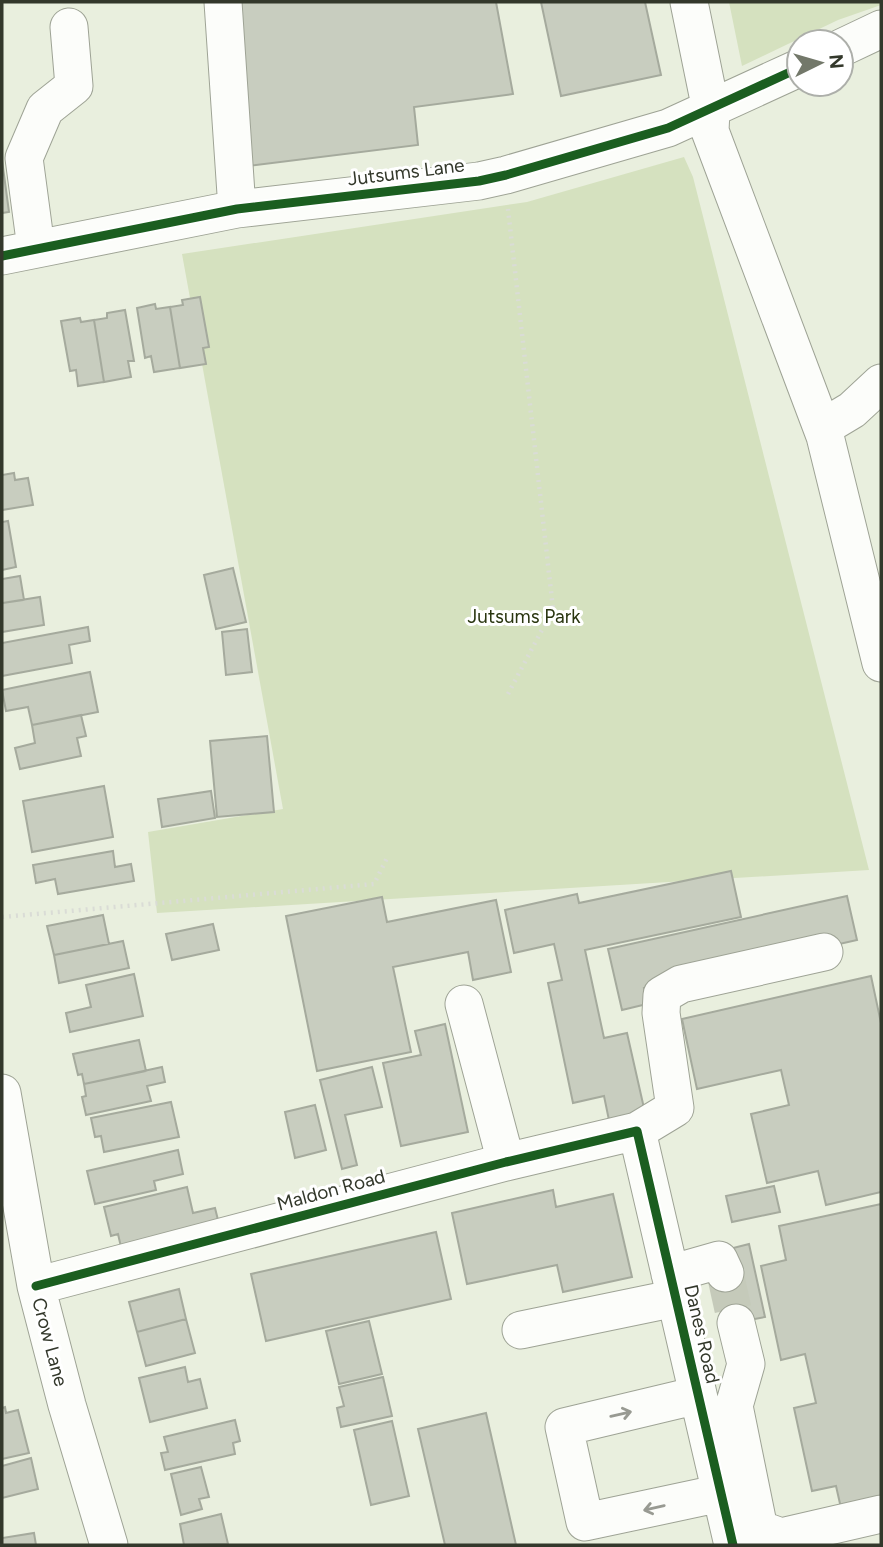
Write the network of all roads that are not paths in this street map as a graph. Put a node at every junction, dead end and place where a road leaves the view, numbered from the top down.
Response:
1 (223, 2) edge
2 (689, 2) edge
3 (69, 27) dead end
4 (881, 29) edge
5 (855, 41) edge
6 (785, 75) edge
7 (711, 110) junction
8 (237, 209) junction
9 (19, 252) edge
10 (881, 383) edge
11 (822, 428) junction
12 (881, 663) edge
13 (824, 953) dead end
14 (464, 1004) dead end
15 (2, 1093) edge
16 (636, 1131) junction
17 (506, 1161) junction
18 (725, 1273) dead end
19 (36, 1286) junction
20 (673, 1286) junction
21 (736, 1323) tunnel mouth
22 (521, 1330) dead end
23 (698, 1395) junction
24 (721, 1493) junction
25 (881, 1514) edge
26 (741, 1536) edge
27 (109, 1545) edge

1 - 8 street
2 - 7 street
3 - 9 street
4 - 5 street
6 - 7 street, Jutsums Lane
7 - 8 street, Jutsums Lane
7 - 11 street
8 - 9 street, Jutsums Lane
10 - 11 street
11 - 12 street
13 - 16 street, Maldon Road
14 - 17 street
15 - 19 street, Crow Lane
16 - 17 street, Maldon Road
16 - 20 street, Danes Road
17 - 19 street, Maldon Road
18 - 20 street
19 - 27 street, Crow Lane
20 - 22 street
20 - 23 street, Danes Road
21 - 26 street
23 - 24 street, Danes Road
24 -> 23 street
24 - 26 street, Danes Road
25 - 26 street

